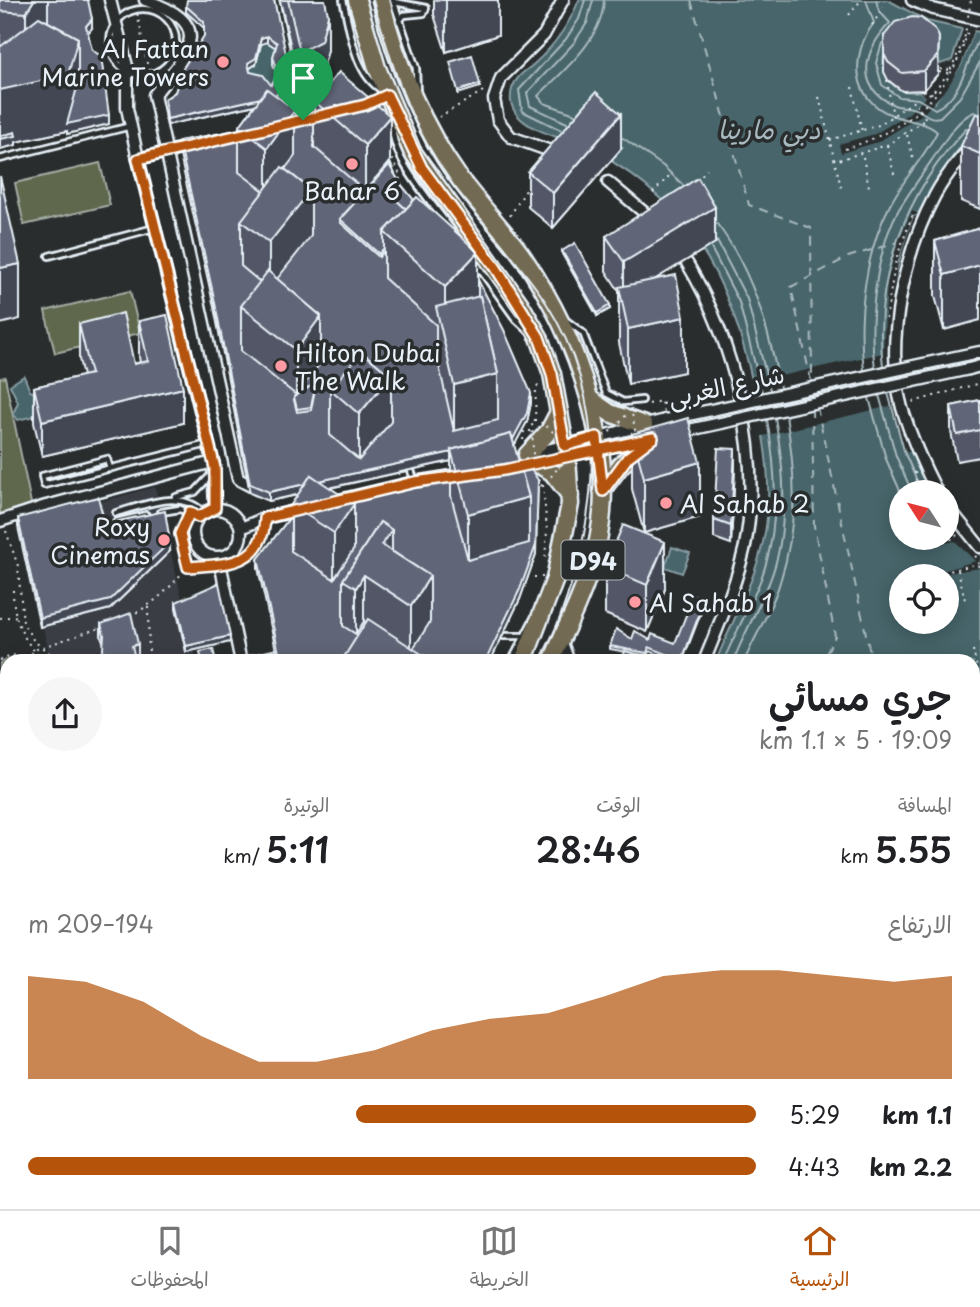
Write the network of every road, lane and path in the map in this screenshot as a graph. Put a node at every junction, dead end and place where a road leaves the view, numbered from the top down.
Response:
1 (110, 0) edge
2 (135, 0) edge
3 (145, 0) edge
4 (276, 0) edge
5 (343, 0) edge
6 (357, 0) edge
7 (563, 0) edge
8 (861, 0) edge
9 (912, 0) edge
10 (971, 0) edge
11 (389, 1) edge
12 (406, 7) junction
13 (884, 7) dead end
14 (136, 9) junction
15 (407, 15) junction
16 (849, 15) dead end
17 (975, 21) edge
18 (116, 22) junction
19 (398, 22) junction
20 (872, 25) dead end
21 (952, 70) junction
22 (127, 72) junction
23 (949, 73) junction
24 (149, 75) junction
25 (887, 80) edge
26 (293, 81) edge
27 (852, 88) dead end
28 (297, 90) edge
29 (482, 90) dead end
30 (935, 94) junction
31 (154, 95) junction
32 (383, 96) junction
33 (819, 97) dead end
34 (416, 101) junction
35 (920, 110) junction
36 (445, 114) dead end
37 (395, 116) junction
38 (316, 117) edge
39 (893, 118) junction
40 (303, 120) junction
41 (291, 122) dead end
42 (132, 126) junction
43 (862, 131) junction
44 (906, 134) junction
45 (980, 135) edge
46 (830, 140) junction
47 (204, 143) edge
48 (887, 145) junction
49 (845, 149) dead end
50 (167, 152) junction
51 (389, 153) dead end
52 (863, 155) junction
53 (563, 156) edge
54 (913, 158) dead end
55 (0, 159) edge
56 (138, 159) junction
57 (835, 161) junction
58 (707, 169) dead end
59 (894, 174) dead end
60 (670, 175) dead end
61 (534, 176) edge
62 (608, 182) dead end
63 (395, 184) edge
64 (869, 187) dead end
65 (688, 188) edge
66 (842, 191) dead end
67 (653, 193) dead end
68 (430, 199) junction
69 (518, 205) dead end
70 (427, 213) edge
71 (658, 226) edge
72 (155, 227) junction
73 (442, 230) edge
74 (468, 247) junction
75 (49, 256) dead end
76 (687, 263) dead end
77 (980, 352) edge
78 (586, 364) junction
79 (980, 366) edge
80 (980, 383) edge
81 (536, 387) dead end
82 (735, 387) junction
83 (590, 399) junction
84 (642, 400) dead end
85 (662, 404) junction
86 (902, 405) junction
87 (631, 408) junction
88 (559, 412) junction
89 (664, 415) junction
90 (535, 421) junction
91 (657, 434) junction
92 (209, 444) junction
93 (595, 444) junction
94 (566, 452) junction
95 (650, 456) edge
96 (640, 457) junction
97 (531, 459) junction
98 (914, 464) dead end
99 (214, 465) junction
100 (501, 467) edge
101 (110, 469) junction
102 (411, 471) edge
103 (398, 472) edge
104 (473, 473) edge
105 (916, 480) edge
106 (932, 480) edge
107 (416, 485) junction
108 (543, 485) junction
109 (257, 489) edge
110 (603, 491) junction
111 (570, 495) junction
112 (171, 499) junction
113 (405, 499) edge
114 (327, 503) edge
115 (314, 506) edge
116 (215, 508) junction
117 (117, 513) dead end
118 (197, 514) junction
119 (265, 518) junction
120 (0, 521) edge
121 (959, 521) edge
122 (116, 522) edge
123 (241, 528) junction
124 (980, 547) edge
125 (198, 550) junction
126 (219, 561) junction
127 (979, 563) edge
128 (543, 566) dead end
129 (188, 567) junction
130 (959, 568) edge
131 (980, 571) edge
132 (516, 577) edge
133 (530, 577) edge
134 (959, 577) edge
135 (13, 590) dead end
136 (965, 600) dead end
137 (148, 607) junction
138 (546, 607) junction
139 (20, 616) junction
140 (0, 618) edge
141 (15, 618) junction
142 (125, 619) edge
143 (112, 624) edge
144 (522, 636) junction
145 (561, 640) junction
146 (42, 648) junction
147 (34, 650) junction
148 (973, 650) dead end
149 (32, 654) edge
150 (38, 654) edge
151 (50, 654) edge
152 (149, 654) edge
153 (238, 654) edge
154 (516, 654) edge
155 (519, 654) edge
156 (520, 654) edge
157 (554, 654) edge
158 (566, 654) edge
159 (707, 654) edge
160 (974, 654) edge

1 - 18 street
2 - 14 path
3 - 31 street
4 - 26 lane
5 - 32 lane
6 - 32 main road, D94
7 - 53 street
8 - 16 path
9 - 17 street
10 - 23 path, bridge
11 - 12 lane
11 - 19 lane
11 - 34 main road, D94
12 - 15 lane
12 - 15 lane
13 - 20 path
14 - 18 lane
14 - 24 path
14 - 24 lane
15 - 19 lane
17 - 21 path, bridge
18 - 22 street
19 - 34 lane
21 - 23 path, bridge
21 - 30 path
22 - 24 lane
22 - 42 street
23 - 30 path, bridge
24 - 31 path
25 - 39 path
27 - 43 path
28 - 40 lane
29 - 36 path
30 - 35 path
31 - 50 street
32 - 37 main road, D94
33 - 46 path
34 - 78 main road, D94
35 - 39 path
35 - 44 path
35 - 49 path
37 - 68 lane
37 - 74 main road, D94
38 - 40 street
39 - 43 path
40 - 41 street
42 - 55 lane
42 - 56 street
43 - 46 path
44 - 48 path
44 - 54 path
45 - 86 street
46 - 57 path
47 - 50 street
48 - 52 path
48 - 59 path
50 - 56 street
50 - 109 street
51 - 63 path
52 - 57 path
52 - 64 path
56 - 72 street
57 - 66 path
58 - 65 path
60 - 67 path
61 - 69 path
62 - 71 street
68 - 70 lane
68 - 74 lane
72 - 75 lane
72 - 92 street
73 - 74 lane
74 - 88 main road, D94
76 - 82 street
77 - 89 street, شارع الغربى, bridge
78 - 83 main road, D94
78 - 84 lane
79 - 91 street, شارع الغربى, bridge
80 - 86 path
81 - 90 path
82 - 85 path
82 - 159 street
83 - 91 main road
83 - 93 main road, D94
85 - 87 path
85 - 89 path
86 - 106 street
87 - 93 path, bridge
87 - 96 path, bridge
88 - 94 main road, D94
88 - 97 main road
89 - 91 street, شارع الغربى
90 - 93 path, bridge
90 - 108 path, bridge
91 - 93 street, شارع الغربى
91 - 93 street, شارع الغربى
91 - 110 main road
92 - 99 street
92 - 101 lane
93 - 94 street, شارع الغربى
93 - 96 path, bridge
93 - 108 path, bridge
93 - 110 main road, D94
94 - 97 street, شارع الغربى
94 - 111 main road, D94
95 - 96 path
97 - 100 street, شارع الغربى
97 - 111 main road
98 - 105 path
99 - 112 lane
99 - 116 street
99 - 120 street
101 - 101 lane
102 - 107 lane
103 - 113 path, bridge
104 - 107 street
107 - 114 street
108 - 128 path
110 - 145 main road, D94
111 - 138 main road, D94
112 - 117 lane
112 - 118 lane
115 - 119 street
116 - 118 street
116 - 123 street
118 - 122 lane
118 - 125 street
118 - 129 path
119 - 123 street
119 - 126 path
120 - 139 path
121 - 124 street
123 - 126 street
125 - 126 street
125 - 129 path
126 - 129 path
126 - 153 street
127 - 130 path
127 - 131 path
129 - 137 path
132 - 133 path
134 - 136 path
135 - 141 path
137 - 142 path
137 - 152 path
138 - 144 lane
138 - 156 main road, D94
139 - 141 path
139 - 146 path
140 - 141 path
141 - 147 path
143 - 146 path
144 - 154 lane
144 - 155 lane
145 - 157 main road, D94
145 - 158 street
146 - 147 path
146 - 151 path
147 - 149 path
147 - 150 path
148 - 160 path

